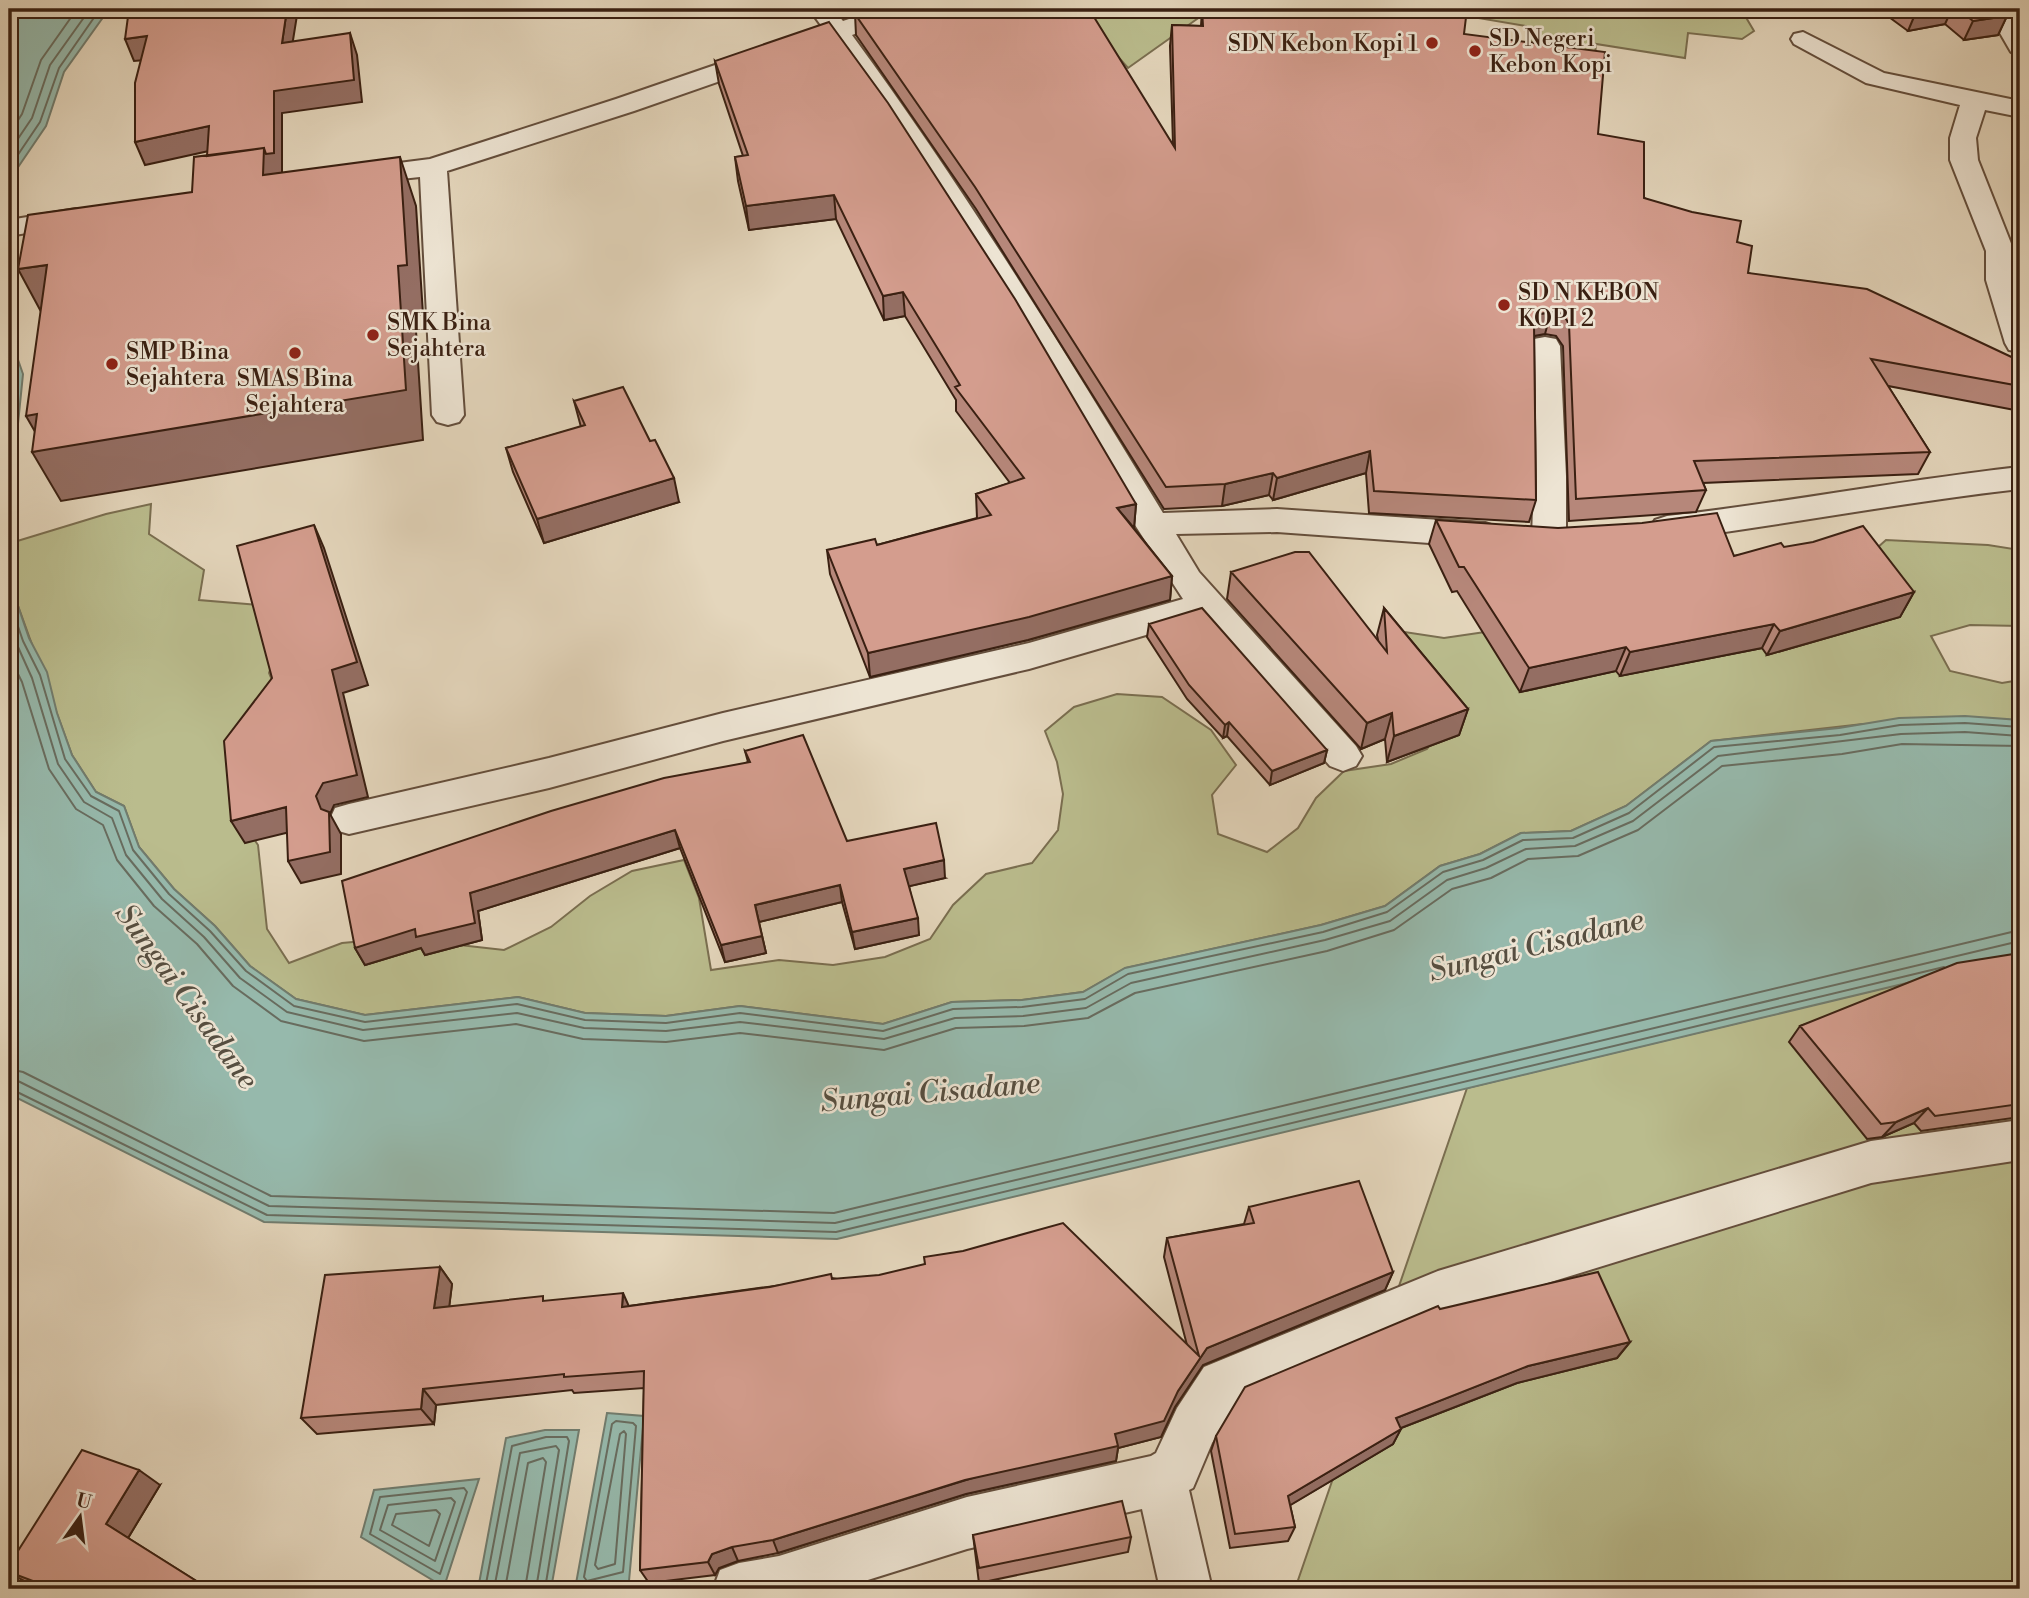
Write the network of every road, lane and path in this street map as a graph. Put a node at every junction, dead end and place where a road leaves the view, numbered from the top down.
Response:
1 (902, 9) edge
2 (1991, 9) edge
3 (828, 19) edge
4 (1803, 39) dead end
5 (2020, 47) edge
6 (1975, 100) junction
7 (2020, 107) edge
8 (433, 167) junction
9 (324, 181) edge
10 (106, 213) edge
11 (22, 226) edge
12 (2010, 253) edge
13 (2020, 344) edge
14 (1545, 346) dead end
15 (447, 415) dead end
16 (2020, 478) edge
17 (1152, 525) junction
18 (1632, 533) edge
19 (1582, 536) edge
20 (1549, 538) junction
21 (1210, 604) junction
22 (1343, 756) dead end
23 (349, 819) dead end
24 (2020, 1140) edge
25 (1161, 1479) junction
26 (739, 1589) edge
27 (1186, 1589) edge

1 - 3 street
2 - 5 street
3 - 8 street
3 - 17 street
4 - 6 street
6 - 7 street
6 - 12 street
8 - 9 street
8 - 15 street
10 - 11 street
12 - 13 street
14 - 20 street
16 - 18 street
17 - 20 street
17 - 21 street
19 - 20 street
21 - 22 street
21 - 23 street
24 - 25 street
25 - 26 street
25 - 27 street

